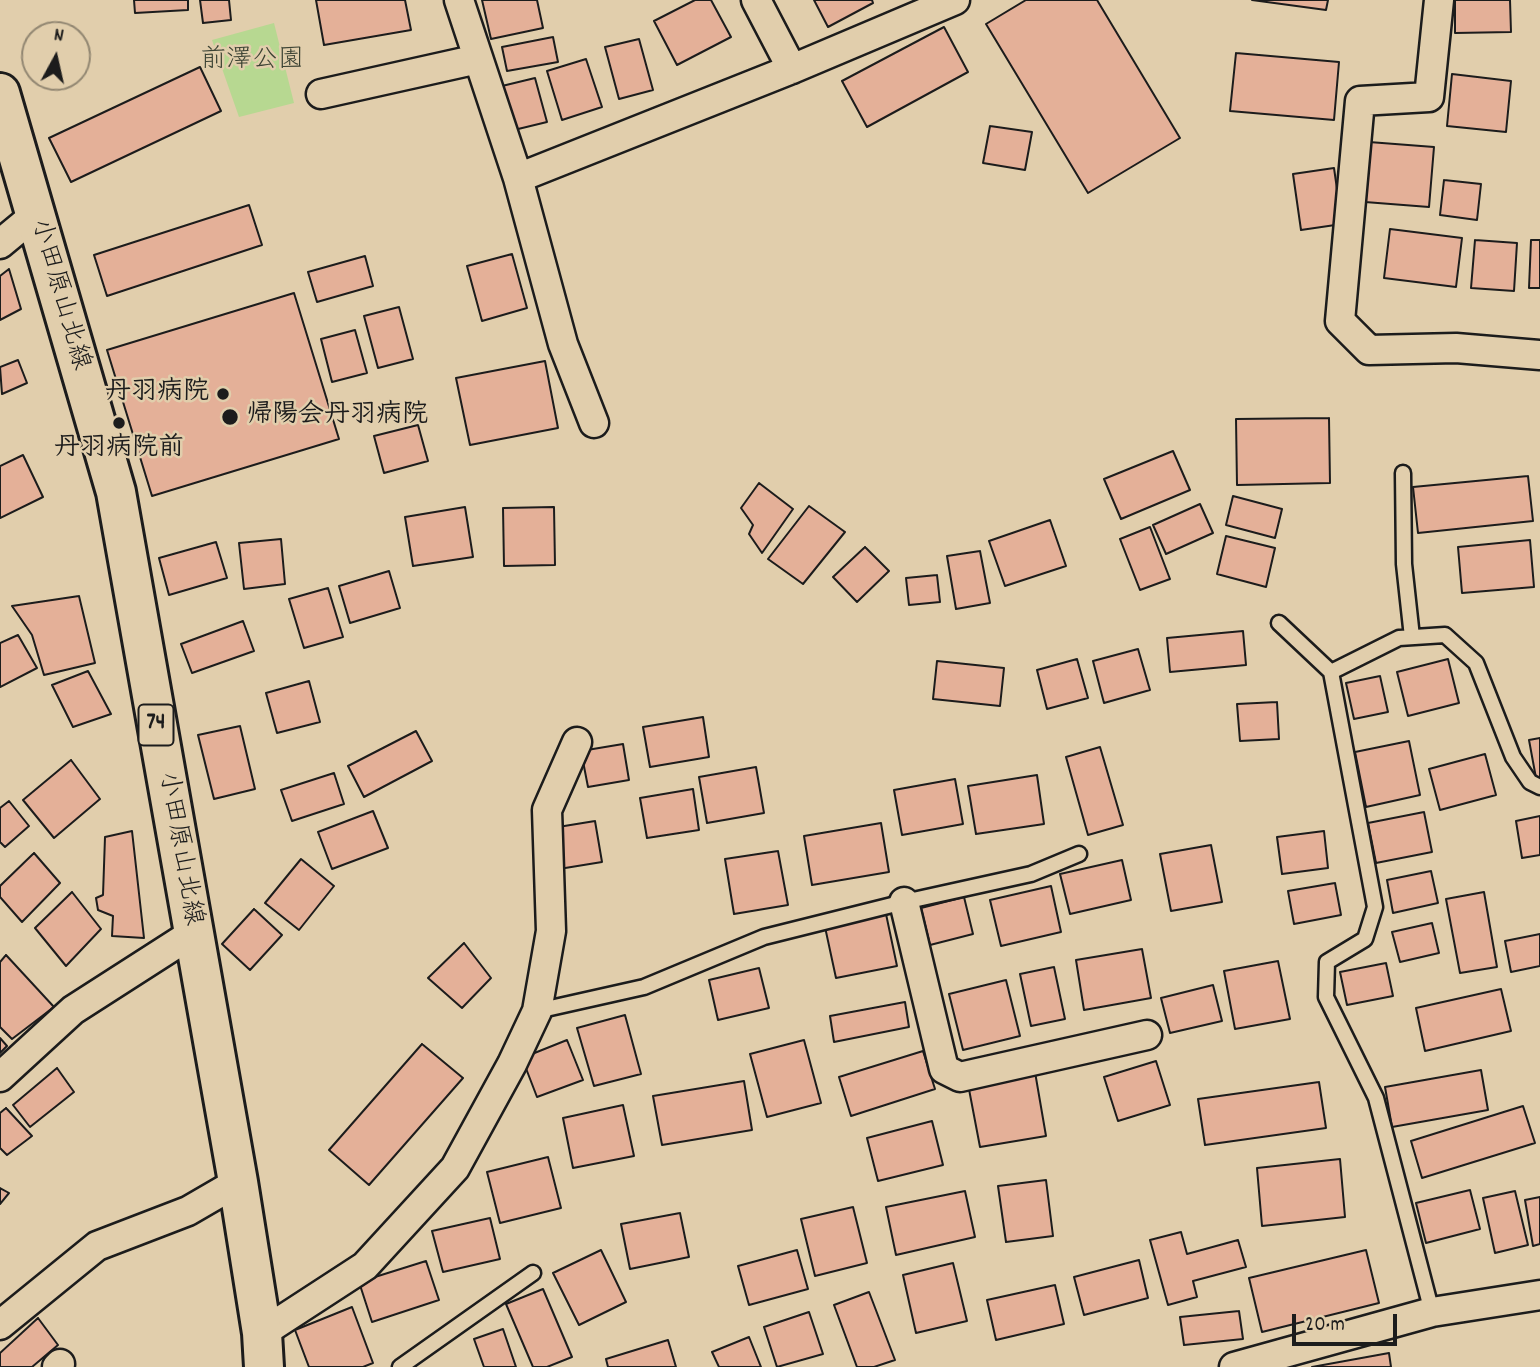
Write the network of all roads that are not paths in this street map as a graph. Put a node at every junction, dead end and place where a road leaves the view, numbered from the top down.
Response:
1 (459, 0) edge
2 (756, 0) edge
3 (954, 0) edge
4 (1439, 0) edge
5 (478, 59) junction
6 (792, 69) junction
7 (0, 93) edge
8 (321, 94) dead end
9 (519, 178) junction
10 (35, 215) junction
11 (0, 244) edge
12 (1540, 355) edge
13 (594, 423) dead end
14 (1403, 473) dead end
15 (1279, 623) dead end
16 (1412, 637) junction
17 (1331, 672) junction
18 (577, 742) dead end
19 (1540, 787) edge
20 (1080, 854) dead end
21 (904, 902) junction
22 (193, 933) junction
23 (537, 1011) junction
24 (1147, 1035) dead end
25 (0, 1077) edge
26 (238, 1182) junction
27 (533, 1273) dead end
28 (1540, 1295) edge
29 (1432, 1312) junction
30 (0, 1325) edge
31 (263, 1350) edge
32 (400, 1367) edge
33 (1234, 1367) edge

1 - 5 street
2 - 6 street
3 - 6 street
4 - 12 street
5 - 8 street
5 - 9 street
6 - 9 street
7 - 10 main road, 小田原山北線 / 74
9 - 13 street
10 - 11 street
10 - 22 main road, 小田原山北線 / 74
14 - 16 lane
15 - 17 lane
16 - 17 lane
16 - 19 lane
17 - 29 lane
18 - 23 street
20 - 21 lane
21 - 23 lane
21 - 24 street
22 - 25 street
22 - 26 main road, 小田原山北線 / 74
23 - 31 street
26 - 30 street
26 - 31 main road, 小田原山北線 / 74
27 - 32 lane
28 - 29 street
29 - 33 street

